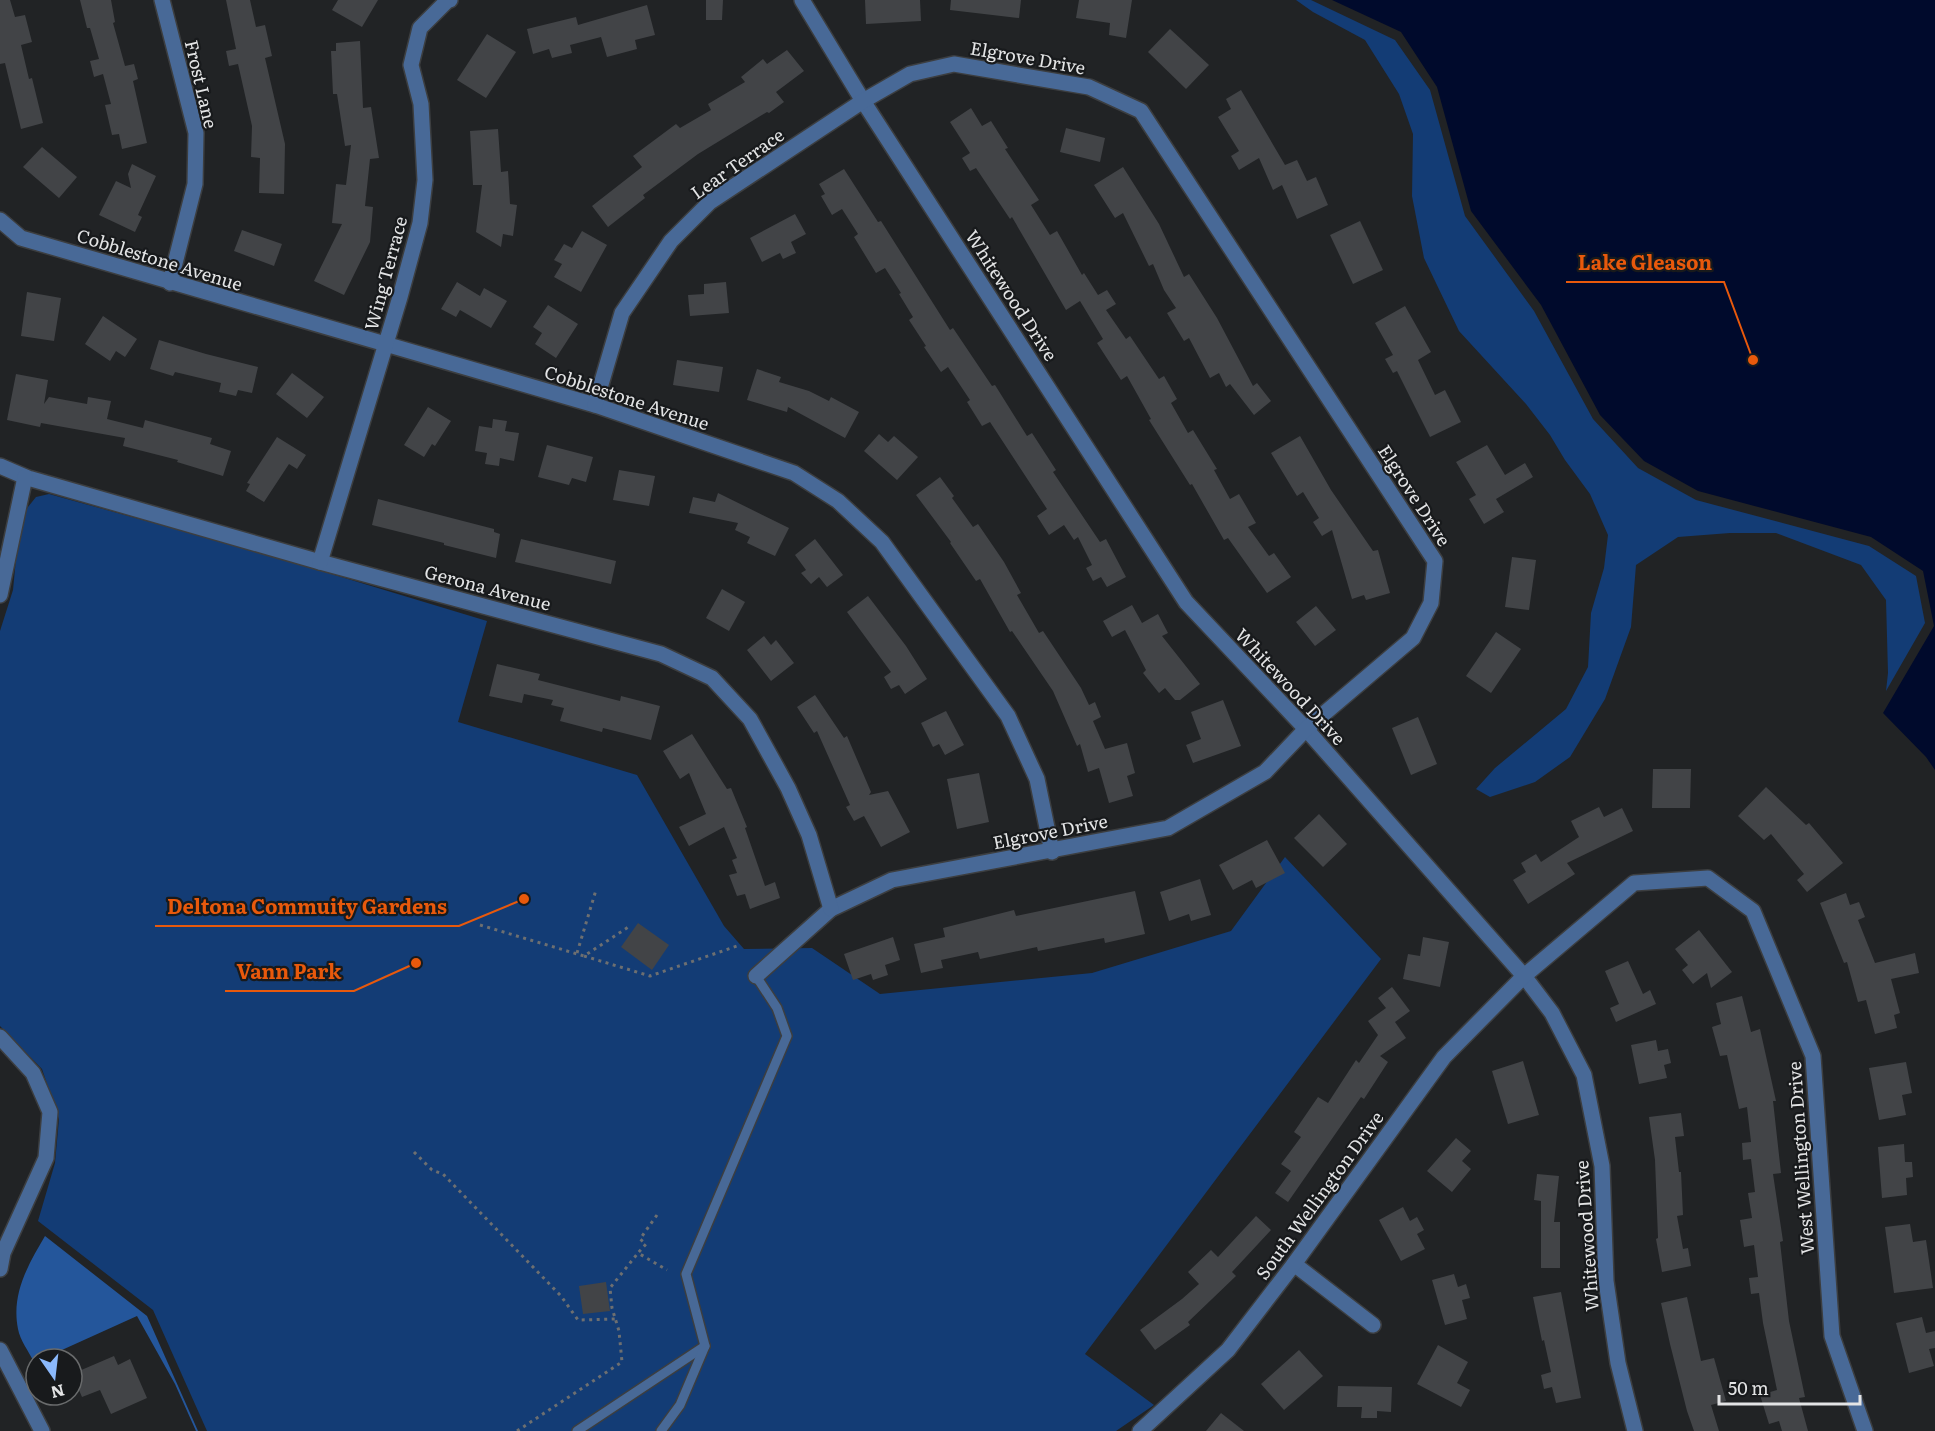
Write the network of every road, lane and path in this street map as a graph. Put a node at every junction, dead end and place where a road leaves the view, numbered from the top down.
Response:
1 (162, 0) edge
2 (450, 0) edge
3 (802, 0) edge
4 (863, 100) junction
5 (0, 220) edge
6 (170, 283) junction
7 (385, 346) junction
8 (595, 405) junction
9 (0, 466) edge
10 (25, 477) junction
11 (320, 562) junction
12 (0, 595) edge
13 (1306, 729) junction
14 (1052, 852) junction
15 (596, 890) dead end
16 (831, 909) junction
17 (480, 925) dead end
18 (630, 926) dead end
19 (737, 946) dead end
20 (577, 953) junction
21 (584, 956) junction
22 (756, 976) joint
23 (1524, 976) junction
24 (0, 1037) edge
25 (414, 1152) dead end
26 (657, 1215) dead end
27 (638, 1253) junction
28 (1294, 1264) junction
29 (0, 1269) edge
30 (667, 1270) dead end
31 (616, 1318) junction
32 (1373, 1325) dead end
33 (705, 1346) junction
34 (0, 1350) edge
35 (42, 1431) edge
36 (517, 1431) edge
37 (577, 1431) edge
38 (661, 1431) edge
39 (1140, 1431) edge
40 (1635, 1431) edge
41 (1865, 1431) edge

1 - 6 street, Frost Lane
2 - 7 street, Wing Terrace
3 - 4 street, Whitewood Drive
4 - 8 street, Lear Terrace
4 - 13 street, Whitewood Drive
4 - 13 street, Elgrove Drive
5 - 6 street, Cobblestone Avenue
6 - 7 street, Cobblestone Avenue
7 - 8 street, Cobblestone Avenue
7 - 11 street, Wing Terrace
8 - 14 street, Cobblestone Avenue
9 - 10 street, Gerona Avenue
10 - 11 street, Gerona Avenue
10 - 12 street
11 - 16 street, Gerona Avenue
13 - 14 street, Elgrove Drive
13 - 23 street, Whitewood Drive
14 - 16 street, Elgrove Drive
15 - 20 path
16 - 22 street, Elgrove Drive
17 - 20 path
18 - 21 path
19 - 21 path
20 - 21 path
22 - 33 lane
23 - 28 street, South Wellington Drive
23 - 40 street, Whitewood Drive
23 - 41 street, West Wellington Drive
24 - 29 street
25 - 31 path
26 - 27 path
27 - 30 path
27 - 31 path
28 - 32 street
28 - 39 street, South Wellington Drive
31 - 36 path
33 - 37 lane
33 - 38 lane
34 - 35 street

